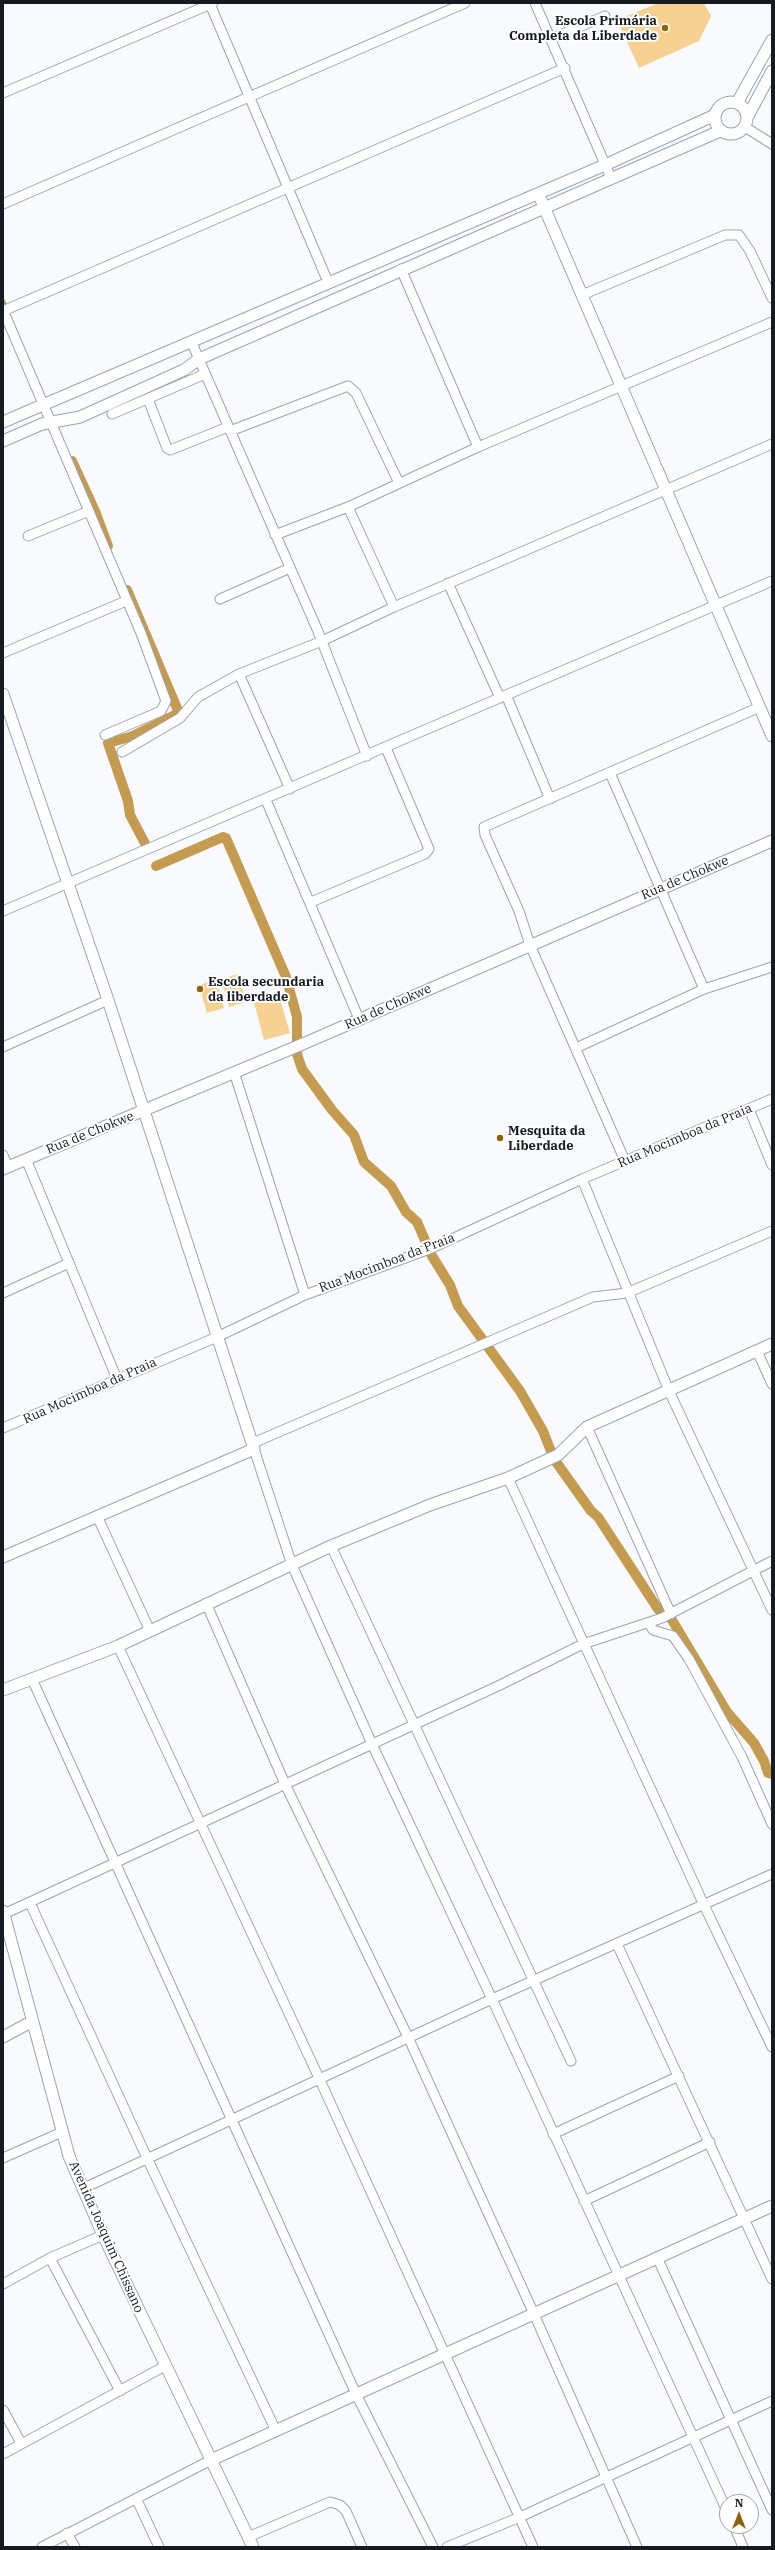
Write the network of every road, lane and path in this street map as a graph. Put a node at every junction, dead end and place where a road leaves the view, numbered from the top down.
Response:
1 (465, 3) edge
2 (535, 3) edge
3 (211, 4) edge
4 (605, 16) dead end
5 (551, 39) junction
6 (772, 40) edge
7 (564, 68) junction
8 (772, 71) edge
9 (3, 93) edge
10 (248, 98) junction
11 (737, 103) junction
12 (715, 115) junction
13 (746, 121) junction
14 (720, 131) junction
15 (772, 144) edge
16 (605, 165) junction
17 (611, 178) junction
18 (290, 188) junction
19 (538, 193) junction
20 (3, 204) edge
21 (544, 207) junction
22 (400, 270) junction
23 (328, 282) junction
24 (582, 295) junction
25 (772, 298) edge
26 (3, 311) edge
27 (772, 322) edge
28 (191, 341) junction
29 (199, 359) junction
30 (205, 374) junction
31 (621, 387) junction
32 (148, 399) junction
33 (45, 404) junction
34 (112, 414) dead end
35 (3, 422) edge
36 (53, 422) junction
37 (229, 429) junction
38 (3, 441) edge
39 (772, 444) edge
40 (478, 447) junction
41 (399, 483) junction
42 (666, 490) junction
43 (348, 507) junction
44 (89, 511) junction
45 (275, 535) junction
46 (28, 536) dead end
47 (290, 568) junction
48 (772, 582) edge
49 (448, 583) junction
50 (220, 599) dead end
51 (126, 601) junction
52 (394, 606) junction
53 (716, 606) junction
54 (322, 641) junction
55 (3, 653) edge
56 (239, 674) junction
57 (3, 694) edge
58 (503, 697) junction
59 (760, 708) junction
60 (768, 719) edge
61 (105, 735) dead end
62 (772, 736) edge
63 (386, 748) junction
64 (122, 752) dead end
65 (367, 756) junction
66 (610, 773) junction
67 (290, 789) junction
68 (550, 799) junction
69 (266, 800) junction
70 (772, 841) edge
71 (68, 885) junction
72 (660, 888) junction
73 (311, 902) junction
74 (3, 911) edge
75 (530, 945) junction
76 (772, 967) edge
77 (704, 989) junction
78 (108, 1000) junction
79 (359, 1020) junction
80 (3, 1047) edge
81 (576, 1048) junction
82 (234, 1072) junction
83 (772, 1098) edge
84 (749, 1109) junction
85 (143, 1112) junction
86 (3, 1155) edge
87 (26, 1159) junction
88 (625, 1161) junction
89 (772, 1165) edge
90 (6, 1168) edge
91 (582, 1179) junction
92 (772, 1231) edge
93 (67, 1264) junction
94 (3, 1293) edge
95 (627, 1293) junction
96 (305, 1296) junction
97 (217, 1337) junction
98 (772, 1344) edge
99 (757, 1351) junction
100 (117, 1379) junction
101 (772, 1384) edge
102 (669, 1391) junction
103 (587, 1427) junction
104 (3, 1428) edge
105 (253, 1446) junction
106 (508, 1478) junction
107 (97, 1516) junction
108 (331, 1546) junction
109 (3, 1557) edge
110 (772, 1561) edge
111 (292, 1565) junction
112 (752, 1571) junction
113 (206, 1603) junction
114 (772, 1610) edge
115 (671, 1614) junction
116 (649, 1623) junction
117 (150, 1631) junction
118 (583, 1644) junction
119 (118, 1646) junction
120 (32, 1679) junction
121 (3, 1690) edge
122 (413, 1724) junction
123 (372, 1744) junction
124 (285, 1784) junction
125 (201, 1824) junction
126 (772, 1824) edge
127 (115, 1861) junction
128 (772, 1874) edge
129 (30, 1903) junction
130 (703, 1903) junction
131 (3, 1913) edge
132 (5, 1926) edge
133 (616, 1944) junction
134 (533, 1982) junction
135 (492, 1999) junction
136 (32, 2022) junction
137 (408, 2037) junction
138 (3, 2038) edge
139 (772, 2047) edge
140 (571, 2061) dead end
141 (679, 2076) junction
142 (319, 2078) junction
143 (233, 2119) junction
144 (62, 2132) junction
145 (553, 2134) junction
146 (710, 2142) junction
147 (3, 2158) edge
148 (146, 2158) junction
149 (84, 2188) junction
150 (584, 2201) junction
151 (772, 2206) edge
152 (744, 2218) junction
153 (104, 2235) junction
154 (658, 2257) junction
155 (50, 2258) junction
156 (618, 2275) junction
157 (772, 2279) edge
158 (3, 2284) edge
159 (534, 2314) junction
160 (444, 2354) junction
161 (165, 2366) junction
162 (120, 2391) junction
163 (356, 2394) junction
164 (772, 2401) edge
165 (3, 2410) edge
166 (731, 2419) junction
167 (276, 2430) junction
168 (692, 2436) junction
169 (21, 2443) junction
170 (3, 2454) edge
171 (212, 2460) junction
172 (606, 2477) junction
173 (719, 2494) edge
174 (136, 2498) junction
175 (772, 2510) edge
176 (520, 2516) junction
177 (67, 2533) junction
178 (738, 2534) edge
179 (251, 2542) edge
180 (42, 2547) edge
181 (75, 2547) edge
182 (159, 2547) edge
183 (362, 2547) edge
184 (433, 2547) edge
185 (447, 2547) edge
186 (533, 2547) edge
187 (637, 2547) edge
188 (744, 2547) edge

1 - 10 street
2 - 5 street
3 - 9 street
3 - 10 street
4 - 5 street
5 - 7 street
6 - 11 street
7 - 16 street
7 - 18 street
8 - 13 street
10 - 18 street
10 - 20 street
11 - 12 street
11 - 13 street
12 - 14 street
12 - 16 street
13 - 14 street
13 - 15 street
14 - 17 street
16 - 17 street
16 - 19 street
17 - 21 street
18 - 23 street
18 - 26 street
19 - 21 street
19 - 23 street
21 - 22 street
21 - 24 street
22 - 29 street
22 - 40 street
23 - 28 street
24 - 25 street
24 - 31 street
26 - 33 street
27 - 31 street
28 - 29 street
28 - 33 street
29 - 30 street
29 - 36 street
30 - 32 street
30 - 37 street
31 - 40 street
31 - 42 street
32 - 34 street
32 - 37 street
33 - 35 street
33 - 36 street
36 - 38 street
36 - 44 street
37 - 41 street
37 - 45 street
39 - 42 street
40 - 41 street
41 - 43 street
42 - 49 street
42 - 53 street
43 - 45 street
43 - 52 street
44 - 46 street
44 - 51 street
45 - 47 street
47 - 50 street
47 - 54 street
48 - 53 street
49 - 52 street
49 - 58 street
51 - 55 street
51 - 61 street
52 - 54 street
53 - 58 street
53 - 59 street
54 - 56 street
54 - 65 street
56 - 64 street
56 - 67 street
57 - 71 street
58 - 63 street
58 - 68 street
59 - 60 street
59 - 66 street
60 - 62 street
63 - 65 street
63 - 73 street
65 - 67 street
66 - 68 street
66 - 72 street
67 - 69 street
68 - 75 street
69 - 71 street
69 - 73 street
70 - 72 street, Rua de Chokwe
71 - 74 street
71 - 78 street
72 - 75 street, Rua de Chokwe
72 - 77 street
73 - 79 street
75 - 79 street, Rua de Chokwe
75 - 81 street
76 - 77 street
77 - 81 street
78 - 80 street
78 - 85 street
79 - 82 street, Rua de Chokwe
81 - 88 street
82 - 85 street, Rua de Chokwe
82 - 96 street
83 - 84 street, Rua Mocimboa da Praia
84 - 88 street, Rua Mocimboa da Praia
84 - 89 street
85 - 87 street, Rua de Chokwe
85 - 97 street
86 - 90 street
87 - 90 street, Rua de Chokwe
87 - 93 street
88 - 91 street, Rua Mocimboa da Praia
91 - 95 street
91 - 96 street, Rua Mocimboa da Praia
92 - 95 street
93 - 94 street
93 - 100 street
95 - 102 street
95 - 105 street
96 - 97 street, Rua Mocimboa da Praia
97 - 100 street, Rua Mocimboa da Praia
97 - 105 street
98 - 99 street
99 - 101 street
99 - 102 street
100 - 104 street, Rua Mocimboa da Praia
102 - 103 street
102 - 112 street
103 - 106 street
103 - 115 street
105 - 107 street
105 - 111 street
106 - 108 street
106 - 118 street
107 - 109 street
107 - 117 street
108 - 111 street
108 - 122 street
110 - 112 street
111 - 113 street
111 - 123 street
112 - 114 street
112 - 115 street
113 - 117 street
113 - 124 street
115 - 116 street
116 - 118 street
116 - 126 street
117 - 119 street
118 - 122 street
118 - 130 street
119 - 120 street
119 - 125 street
120 - 121 street
120 - 127 street
122 - 123 street
122 - 134 street
123 - 124 street
123 - 135 street
124 - 125 street
124 - 137 street
125 - 127 street
125 - 142 street
127 - 129 street
127 - 143 street
128 - 130 street
129 - 131 street
129 - 148 street
130 - 133 street
130 - 139 street
131 - 132 street, Avenida Joaquim Chissano
132 - 136 street, Avenida Joaquim Chissano
133 - 134 street
133 - 141 street
134 - 135 street
134 - 140 street
135 - 137 street
135 - 145 street
136 - 138 street
136 - 144 street, Avenida Joaquim Chissano
137 - 142 street
137 - 159 street
141 - 145 street
141 - 146 street
142 - 143 street
142 - 160 street
143 - 148 street
143 - 163 street
144 - 147 street
144 - 149 street, Avenida Joaquim Chissano
145 - 150 street
146 - 150 street
146 - 152 street
148 - 149 street
148 - 167 street
149 - 153 street, Avenida Joaquim Chissano
150 - 156 street
151 - 152 street
152 - 154 street
152 - 157 street
153 - 155 street
153 - 161 street, Avenida Joaquim Chissano
154 - 156 street
154 - 166 street
155 - 158 street
155 - 162 street
156 - 159 street
156 - 168 street
159 - 160 street
159 - 172 street
160 - 163 street
160 - 176 street
161 - 162 street
161 - 171 street, Avenida Joaquim Chissano
162 - 169 street
163 - 167 street
163 - 184 street
164 - 166 street
165 - 169 street
166 - 168 street
166 - 175 street
167 - 171 street
168 - 172 street
168 - 173 street
169 - 170 street
171 - 174 street
171 - 179 street, Avenida Joaquim Chissano
172 - 176 street
172 - 187 street
174 - 177 street
174 - 182 street
176 - 185 street
176 - 186 street
177 - 180 street
177 - 181 street
178 - 188 street
179 - 183 street

